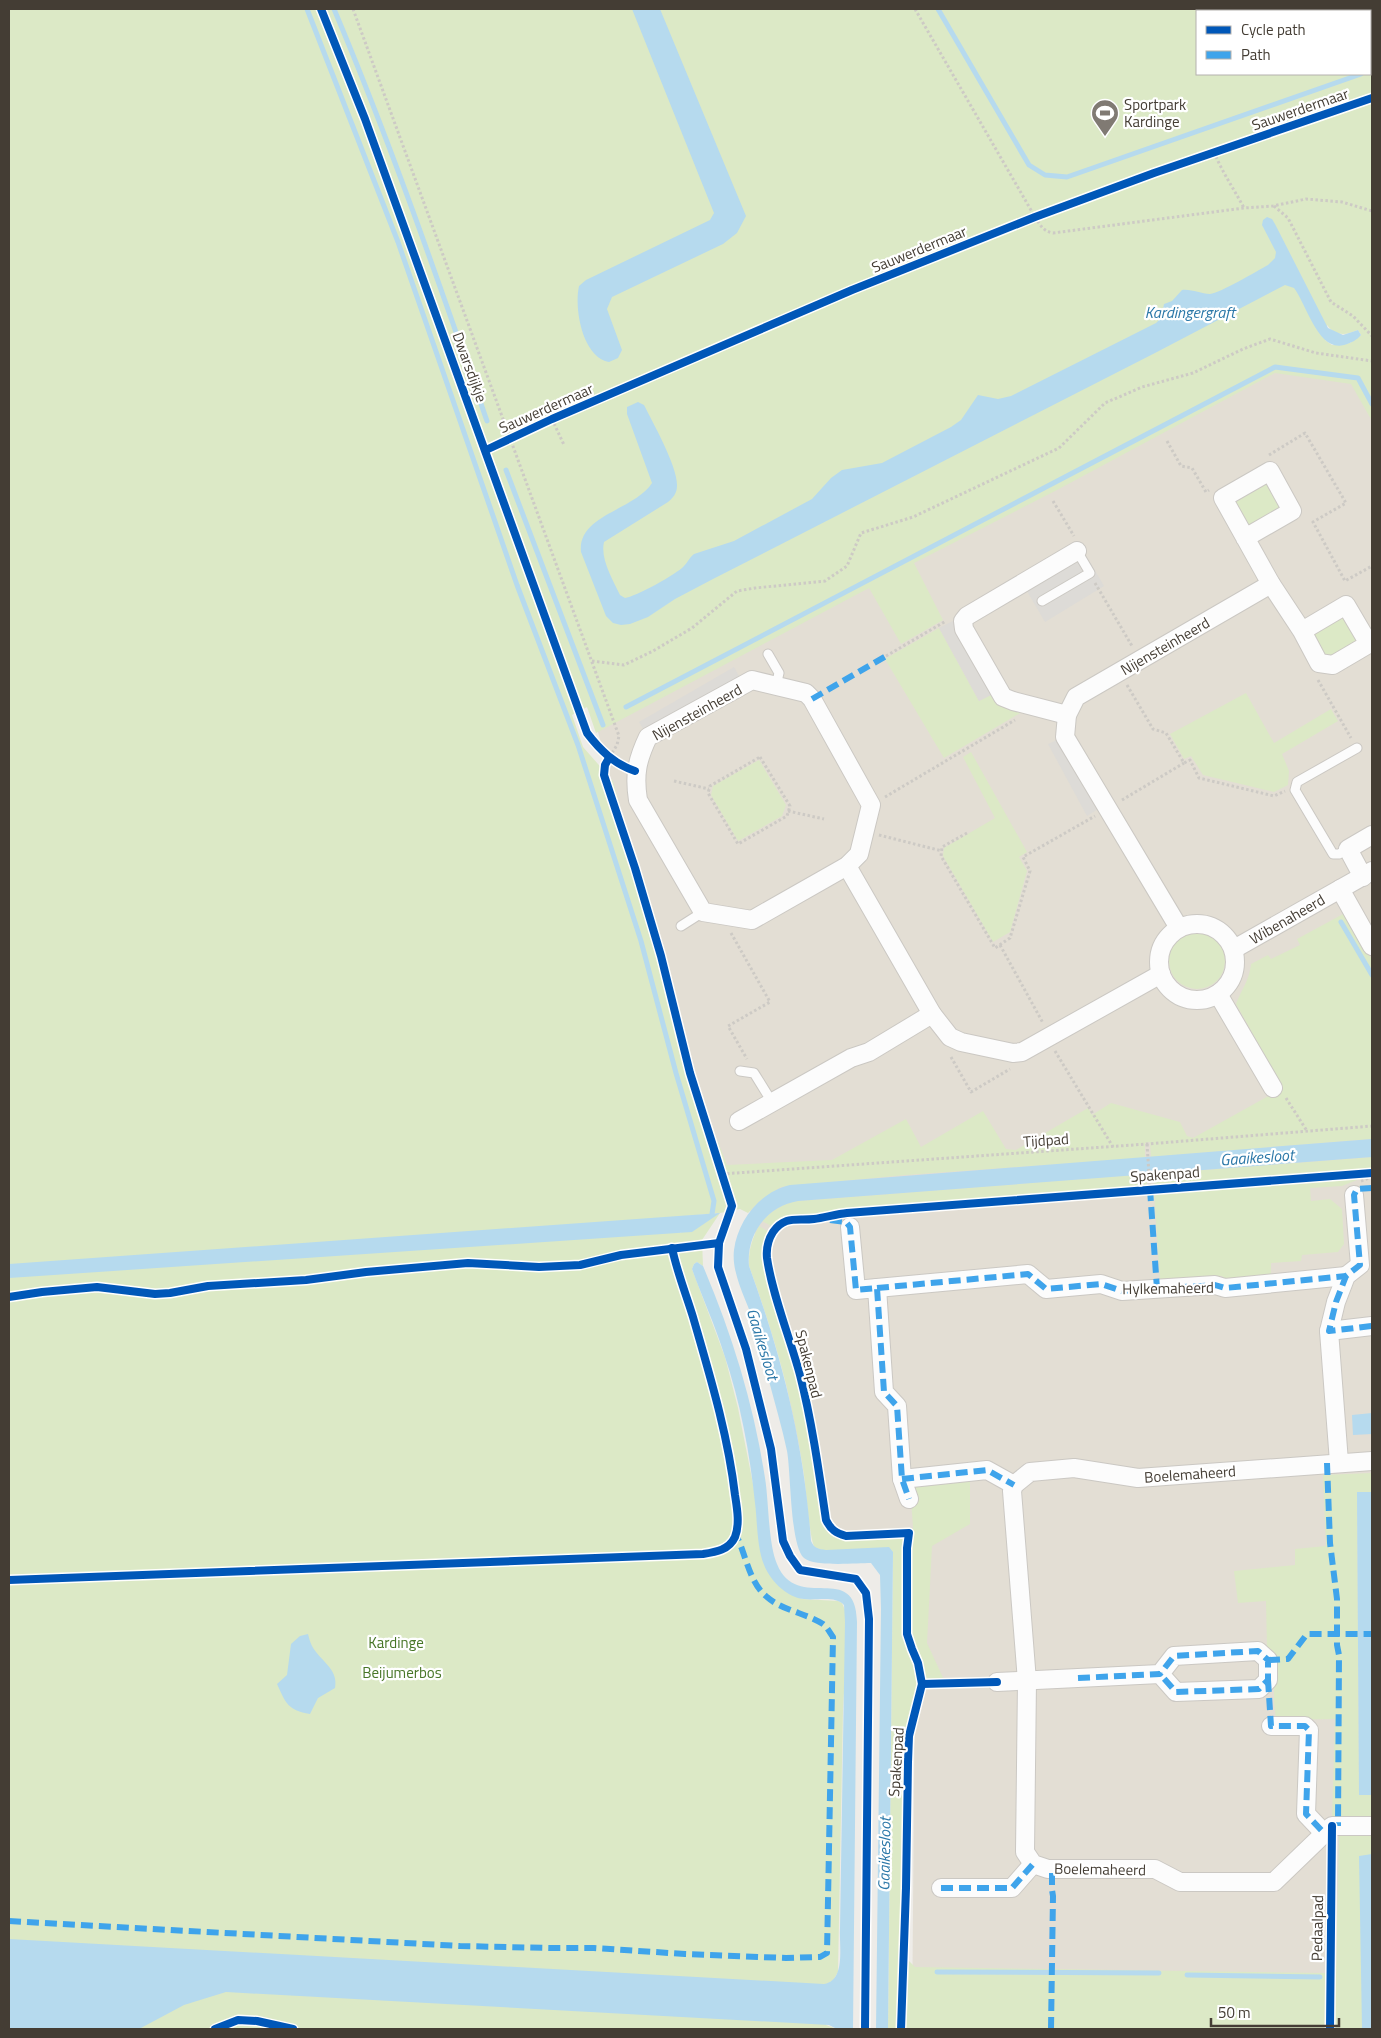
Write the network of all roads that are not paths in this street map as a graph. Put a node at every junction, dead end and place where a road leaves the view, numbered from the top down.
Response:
1 (1245, 538) dead end
2 (1077, 551) joint
3 (1271, 584) junction
4 (1042, 601) dead end
5 (1302, 631) junction
6 (768, 654) dead end
7 (776, 686) junction
8 (1067, 715) junction
9 (1357, 748) road end
10 (1372, 835) edge
11 (1348, 849) junction
12 (846, 866) junction
13 (1368, 874) edge
14 (1340, 889) junction
15 (712, 913) junction
16 (681, 926) dead end
17 (1179, 928) junction
18 (1372, 946) edge
19 (1234, 949) junction
20 (1161, 974) junction
21 (1218, 994) junction
22 (932, 1014) junction
23 (740, 1070) dead end
24 (1272, 1088) road end
25 (772, 1102) junction
26 (740, 1121) dead end
27 (1354, 1195) dead end
28 (850, 1227) dead end
29 (1346, 1276) junction
30 (877, 1288) junction
31 (1372, 1326) edge
32 (1329, 1331) junction
33 (1372, 1460) edge
34 (1339, 1462) junction
35 (902, 1479) junction
36 (1014, 1485) junction
37 (908, 1500) dead end
38 (1160, 1674) junction
39 (1028, 1680) junction
40 (997, 1682) dead end
41 (1271, 1726) dead end
42 (1372, 1826) edge
43 (1324, 1833) junction
44 (1033, 1864) junction
45 (940, 1888) dead end

1 - 3 street
2 - 4 lane
2 - 8 street
3 - 5 street
3 - 8 street, Nijensteinheerd
5 - 5 street
6 - 7 lane
7 - 12 street, Nijensteinheerd
7 - 15 street, Nijensteinheerd
8 - 17 street
9 - 11 lane
10 - 11 street
11 - 13 street, Wibenaheerd
12 - 15 street
12 - 22 street
13 - 14 street, Wibenaheerd
14 - 18 street, Wibenaheerd
14 - 19 street, Wibenaheerd
15 - 16 lane
17 - 19 street
17 - 20 street
19 - 21 street
20 - 21 street
20 - 22 street
21 - 24 street
22 - 25 street
23 - 25 lane
25 - 26 street
27 - 29 street
28 - 30 street, Hylkemaheerd
29 - 30 street, Hylkemaheerd
29 - 32 street
30 - 35 street
31 - 32 street
32 - 34 street
33 - 34 street, Boelemaheerd
34 - 36 street, Boelemaheerd
35 - 36 street
35 - 37 street
36 - 39 street, Boelemaheerd
38 - 38 street
38 - 39 street
39 - 40 street
39 - 44 street, Boelemaheerd
41 - 43 street
42 - 43 street, Boelemaheerd
43 - 44 street, Boelemaheerd
44 - 45 street, Boelemaheerd

